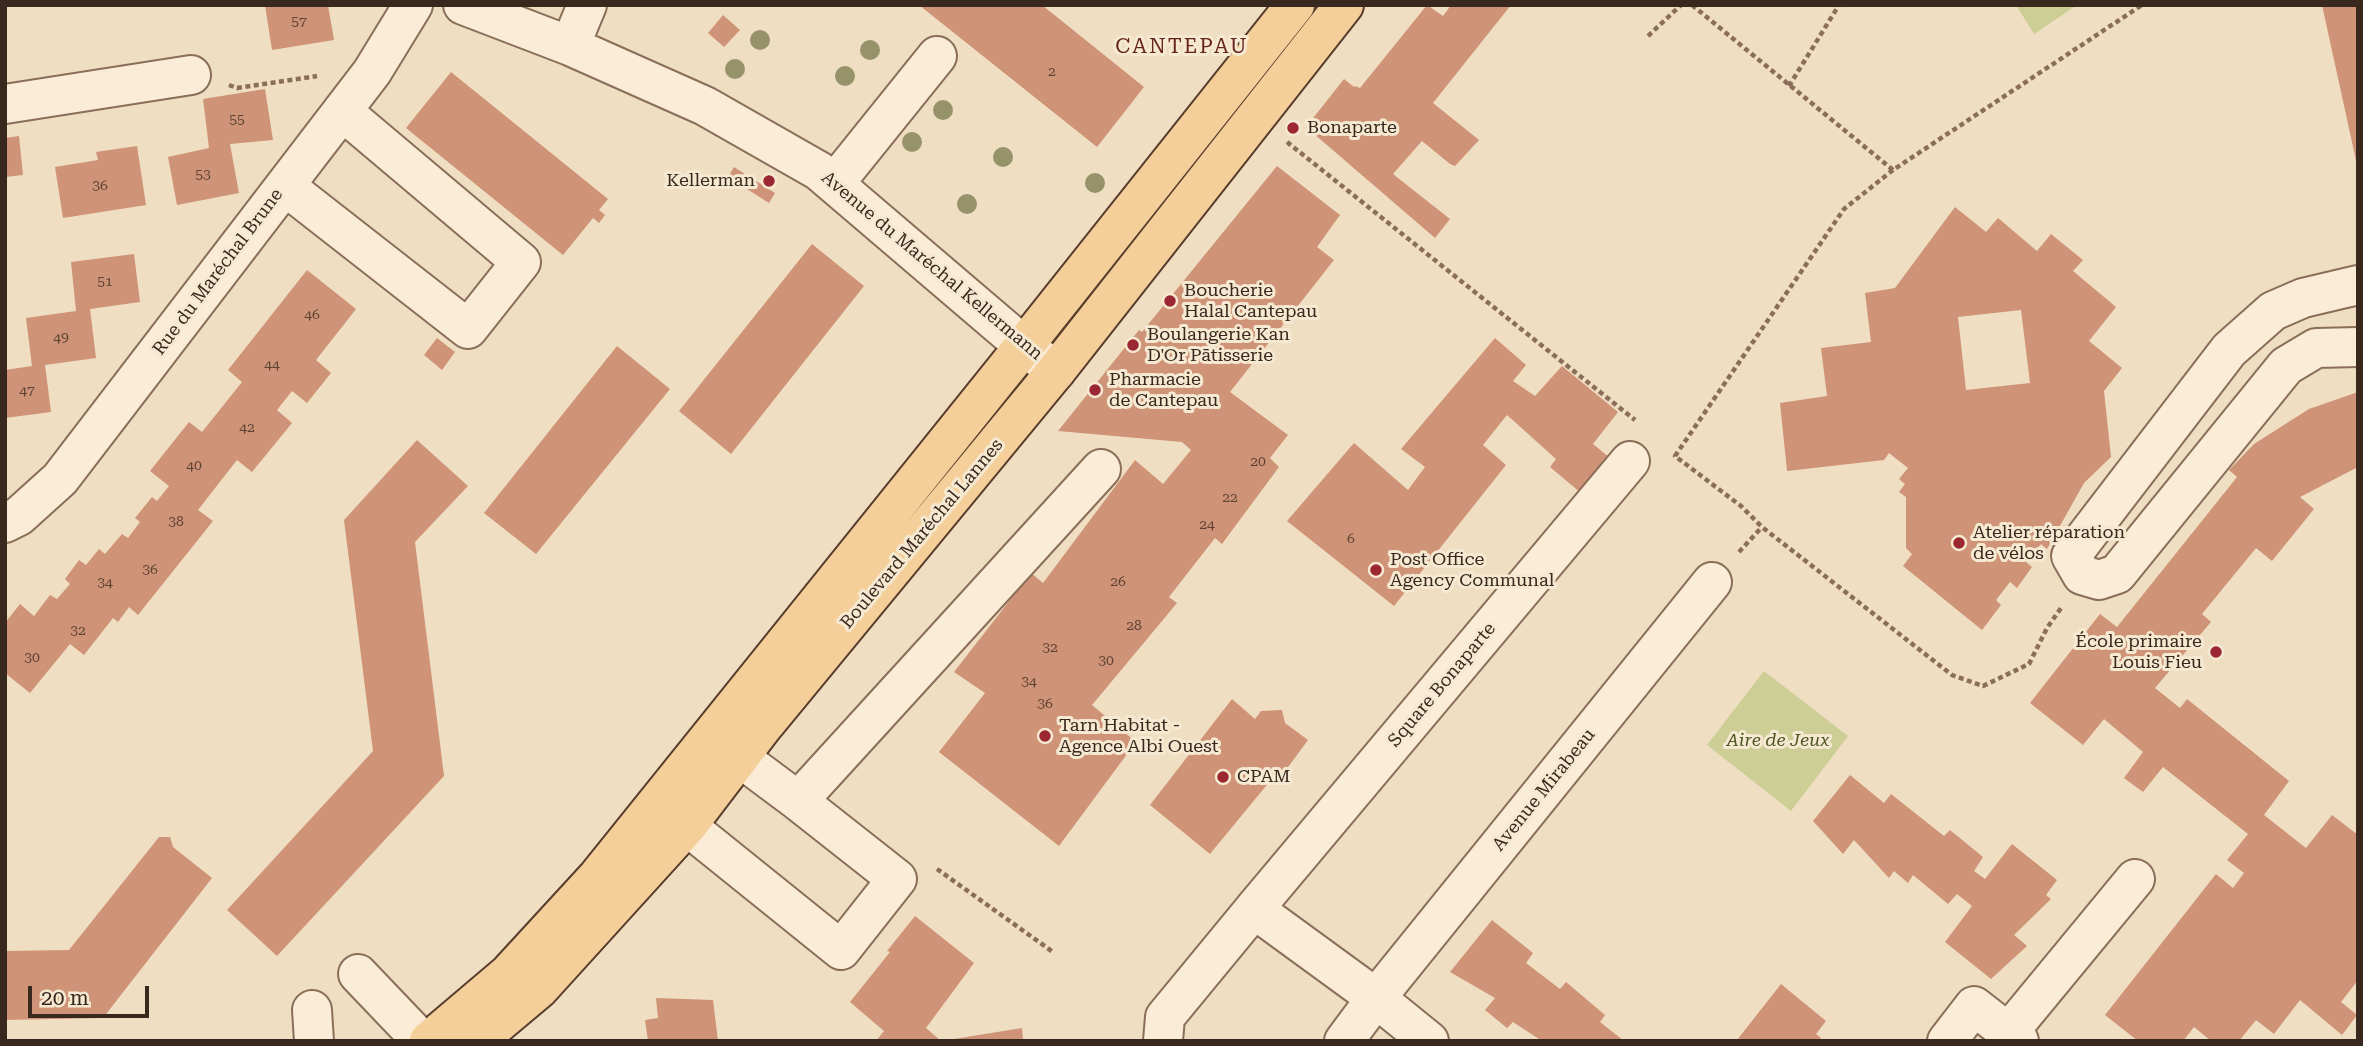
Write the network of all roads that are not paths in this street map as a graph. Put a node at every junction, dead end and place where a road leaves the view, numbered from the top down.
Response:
1 (414, 5) edge
2 (463, 5) edge
3 (587, 5) edge
4 (1295, 5) edge
5 (1344, 5) edge
6 (570, 46) junction
7 (937, 56) dead end
8 (191, 75) road end
9 (5, 104) edge
10 (342, 111) junction
11 (834, 184) junction
12 (285, 186) junction
13 (2358, 285) edge
14 (2303, 298) junction
15 (1024, 346) junction
16 (2358, 347) edge
17 (2316, 348) junction
18 (1056, 371) junction
19 (1630, 461) dead end
20 (1101, 468) dead end
21 (5, 523) edge
22 (1712, 582) dead end
23 (739, 757) junction
24 (798, 801) junction
25 (687, 826) junction
26 (2135, 879) dead end
27 (1254, 909) junction
28 (358, 974) dead end
29 (1376, 998) junction
30 (2013, 1037) edge
31 (422, 1041) edge
32 (429, 1041) edge
33 (477, 1041) edge
34 (1163, 1041) edge
35 (1344, 1041) edge
36 (1429, 1041) edge
37 (1947, 1041) edge

1 - 10 street, Rue du Maréchal Brune
2 - 6 street, Avenue du Maréchal Kellermann
3 - 6 street
4 - 15 main road, Boulevard Maréchal Lannes
5 - 18 main road, Boulevard Maréchal Lannes
6 - 11 street, Avenue du Maréchal Kellermann
7 - 11 street
8 - 9 street
10 - 12 street, Rue du Maréchal Brune
10 - 12 street
11 - 15 street, Avenue du Maréchal Kellermann
12 - 21 street, Rue du Maréchal Brune
13 - 14 street
14 - 17 street
14 - 17 street
15 - 18 street, Avenue du Maréchal Kellermann
15 - 32 main road, Boulevard Maréchal Lannes
16 - 17 street
18 - 23 main road, Boulevard Maréchal Lannes
19 - 27 street, Square Bonaparte
20 - 24 street
22 - 29 street, Avenue Mirabeau
23 - 24 street
23 - 25 main road, Boulevard Maréchal Lannes
24 - 25 street
25 - 33 main road, Boulevard Maréchal Lannes
26 - 30 street
27 - 29 street
27 - 34 street, Square Bonaparte
28 - 31 street
29 - 35 street
29 - 36 street
30 - 37 street

